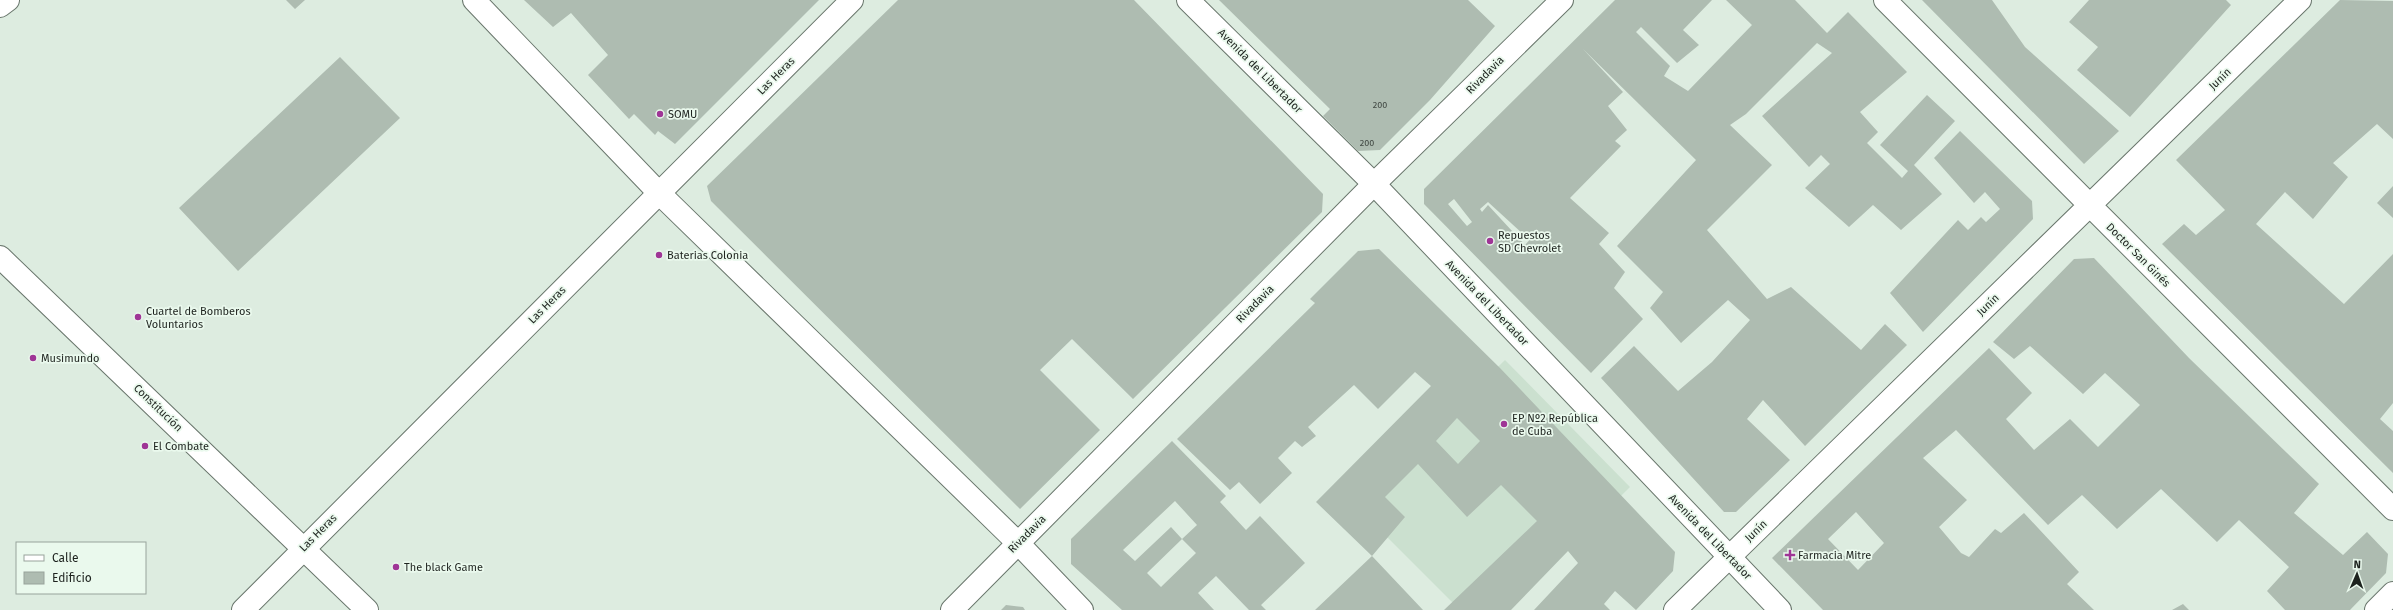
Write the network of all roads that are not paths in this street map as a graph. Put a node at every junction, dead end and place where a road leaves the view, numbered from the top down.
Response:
1 (8, 0) edge
2 (474, 0) edge
3 (852, 0) edge
4 (1188, 0) edge
5 (1562, 0) edge
6 (1885, 0) edge
7 (2300, 0) edge
8 (0, 6) edge
9 (1374, 184) junction
10 (659, 194) junction
11 (2090, 207) junction
12 (0, 257) edge
13 (2393, 509) edge
14 (1018, 543) junction
15 (303, 548) junction
16 (1729, 557) junction
17 (2393, 593) edge
18 (243, 610) edge
19 (367, 610) edge
20 (952, 610) edge
21 (1082, 610) edge
22 (1675, 610) edge
23 (1780, 610) edge
24 (2376, 610) edge

1 - 8 street
2 - 10 street
3 - 10 street, Las Heras
4 - 9 street, Avenida del Libertador
5 - 9 street, Rivadavia
6 - 11 street, Doctor San Ginés
7 - 11 street, Junín
9 - 14 street, Rivadavia
9 - 16 street, Avenida del Libertador
10 - 14 street
10 - 15 street, Las Heras
11 - 13 street, Doctor San Ginés
11 - 16 street, Junín
12 - 15 street, Constitución
14 - 20 street, Rivadavia
14 - 21 street
15 - 18 street, Las Heras
15 - 19 street, Constitución
16 - 22 street, Junín
16 - 23 street, Avenida del Libertador
17 - 24 street

